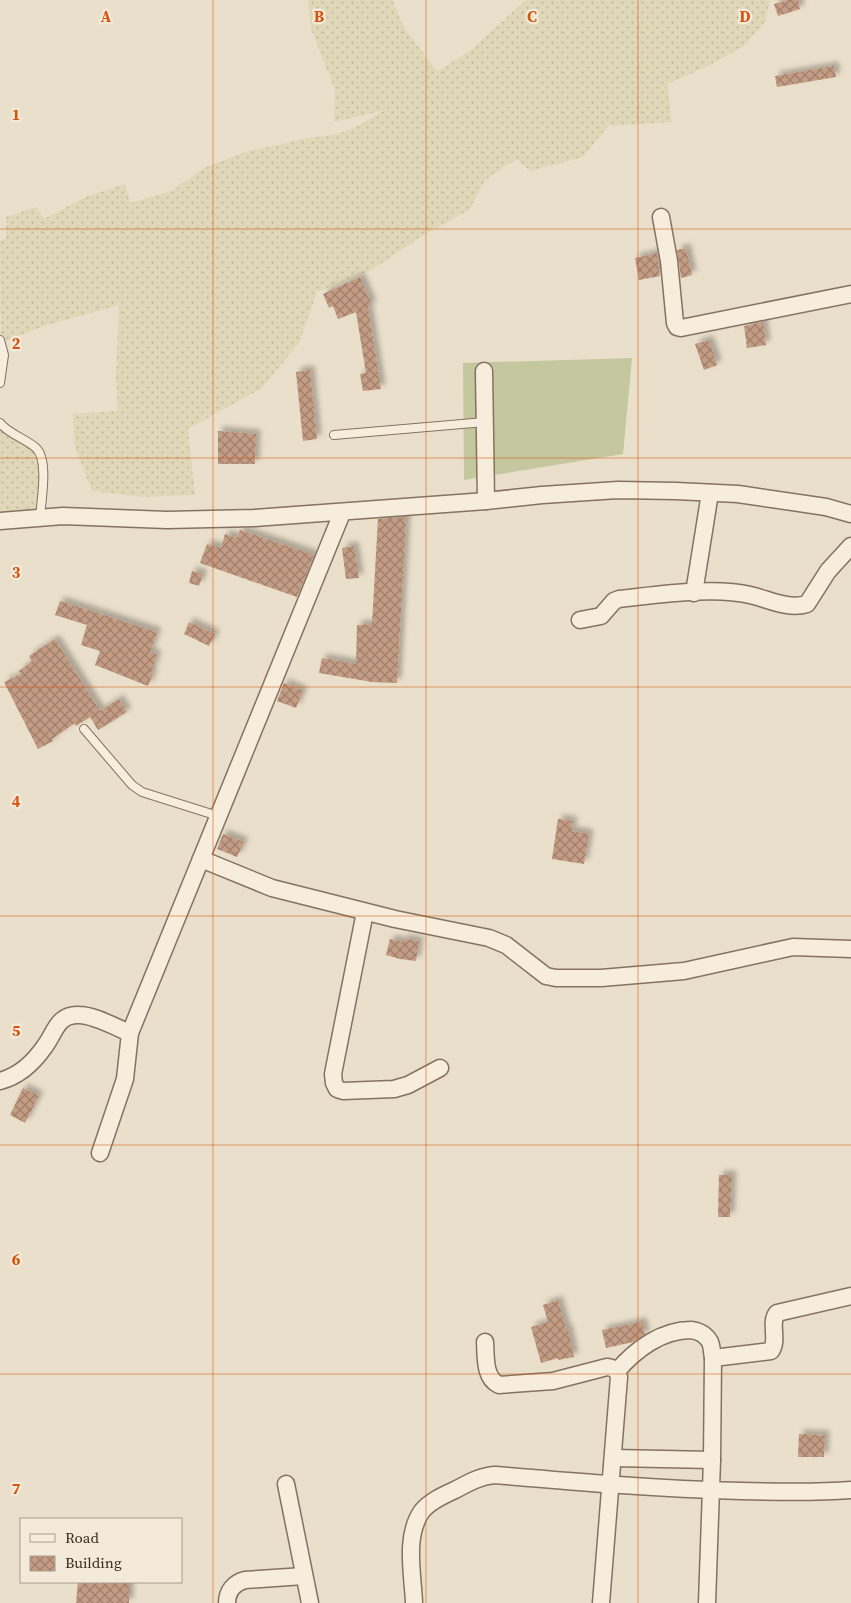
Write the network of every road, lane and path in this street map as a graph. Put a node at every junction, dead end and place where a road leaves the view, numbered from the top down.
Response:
1 (661, 217) dead end
2 (851, 294) edge
3 (0, 340) edge
4 (484, 371) dead end
5 (0, 383) edge
6 (485, 422) junction
7 (0, 423) edge
8 (334, 434) dead end
9 (710, 493) junction
10 (486, 501) junction
11 (342, 513) junction
12 (851, 514) edge
13 (40, 518) junction
14 (0, 521) edge
15 (851, 546) edge
16 (694, 592) junction
17 (580, 620) dead end
18 (84, 729) dead end
19 (218, 816) junction
20 (201, 859) junction
21 (365, 912) junction
22 (851, 949) edge
23 (130, 1033) junction
24 (440, 1068) dead end
25 (0, 1081) edge
26 (100, 1152) dead end
27 (851, 1296) edge
28 (484, 1342) dead end
29 (712, 1358) junction
30 (617, 1370) junction
31 (613, 1458) junction
32 (712, 1460) junction
33 (286, 1484) dead end
34 (611, 1486) junction
35 (711, 1490) junction
36 (851, 1490) edge
37 (304, 1576) junction
38 (227, 1603) edge
39 (310, 1603) edge
40 (414, 1603) edge
41 (601, 1603) edge
42 (708, 1603) edge

1 - 2 street
3 - 5 lane
4 - 6 street
6 - 8 lane
6 - 10 street
7 - 13 lane
9 - 10 street
9 - 12 street
9 - 16 street
10 - 11 street
11 - 13 street
11 - 19 street
13 - 14 street
15 - 16 street
16 - 17 street
18 - 19 lane
19 - 20 street
20 - 21 street
20 - 23 street
21 - 22 street
21 - 24 street
23 - 25 street
23 - 26 street
27 - 29 street
28 - 30 street
29 - 30 street
29 - 32 street
30 - 31 street
31 - 32 street
31 - 34 street
32 - 35 street
33 - 37 street
34 - 35 street
34 - 40 street
34 - 41 street
35 - 36 street
35 - 42 street
37 - 38 street
37 - 39 street

